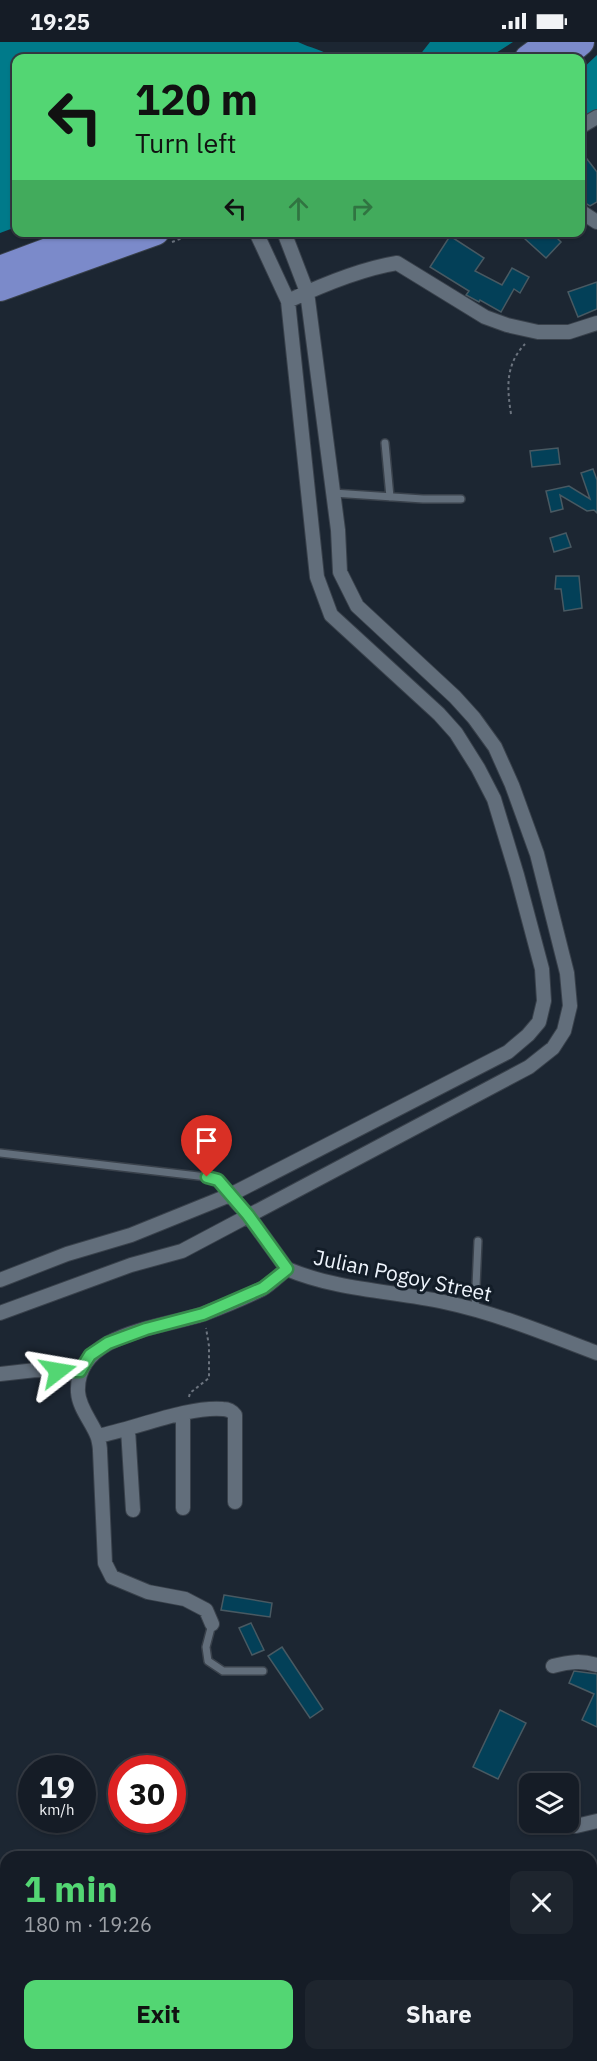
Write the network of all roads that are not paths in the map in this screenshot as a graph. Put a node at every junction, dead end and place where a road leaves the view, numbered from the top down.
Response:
1 (550, 42) edge
2 (581, 42) edge
3 (534, 54) edge
4 (567, 54) edge
5 (142, 237) edge
6 (258, 237) edge
7 (286, 237) edge
8 (72, 238) edge
9 (0, 269) edge
10 (0, 288) edge
11 (307, 292) junction
12 (288, 301) junction
13 (597, 323) edge
14 (385, 443) dead end
15 (333, 493) junction
16 (390, 497) junction
17 (460, 499) dead end
18 (0, 1153) edge
19 (230, 1195) junction
20 (248, 1215) junction
21 (477, 1241) dead end
22 (287, 1269) junction
23 (0, 1280) edge
24 (475, 1309) junction
25 (0, 1313) edge
26 (597, 1353) edge
27 (80, 1371) junction
28 (0, 1374) edge
29 (183, 1414) junction
30 (128, 1429) junction
31 (98, 1436) junction
32 (235, 1502) dead end
33 (183, 1508) dead end
34 (133, 1510) dead end
35 (212, 1623) joint
36 (597, 1665) edge
37 (553, 1666) dead end
38 (263, 1671) dead end
39 (597, 1821) edge
40 (579, 1825) edge

1 - 3 highway
2 - 4 highway
5 - 10 highway
6 - 12 street
7 - 11 street
8 - 9 highway
11 - 12 street
11 - 13 street
11 - 15 street
12 - 19 street
14 - 16 lane
15 - 16 lane
15 - 20 street
16 - 17 lane
18 - 19 lane
19 - 20 street
19 - 23 street
20 - 22 street
20 - 25 street
21 - 24 lane
22 - 24 street, Julian Pogoy Street
22 - 27 street, Julian Pogoy Street
24 - 26 street, Julian Pogoy Street
27 - 28 street
27 - 31 street
29 - 30 street
29 - 32 street
29 - 33 street
30 - 31 street
30 - 34 street
31 - 35 street
35 - 38 lane
36 - 37 street
39 - 40 street

